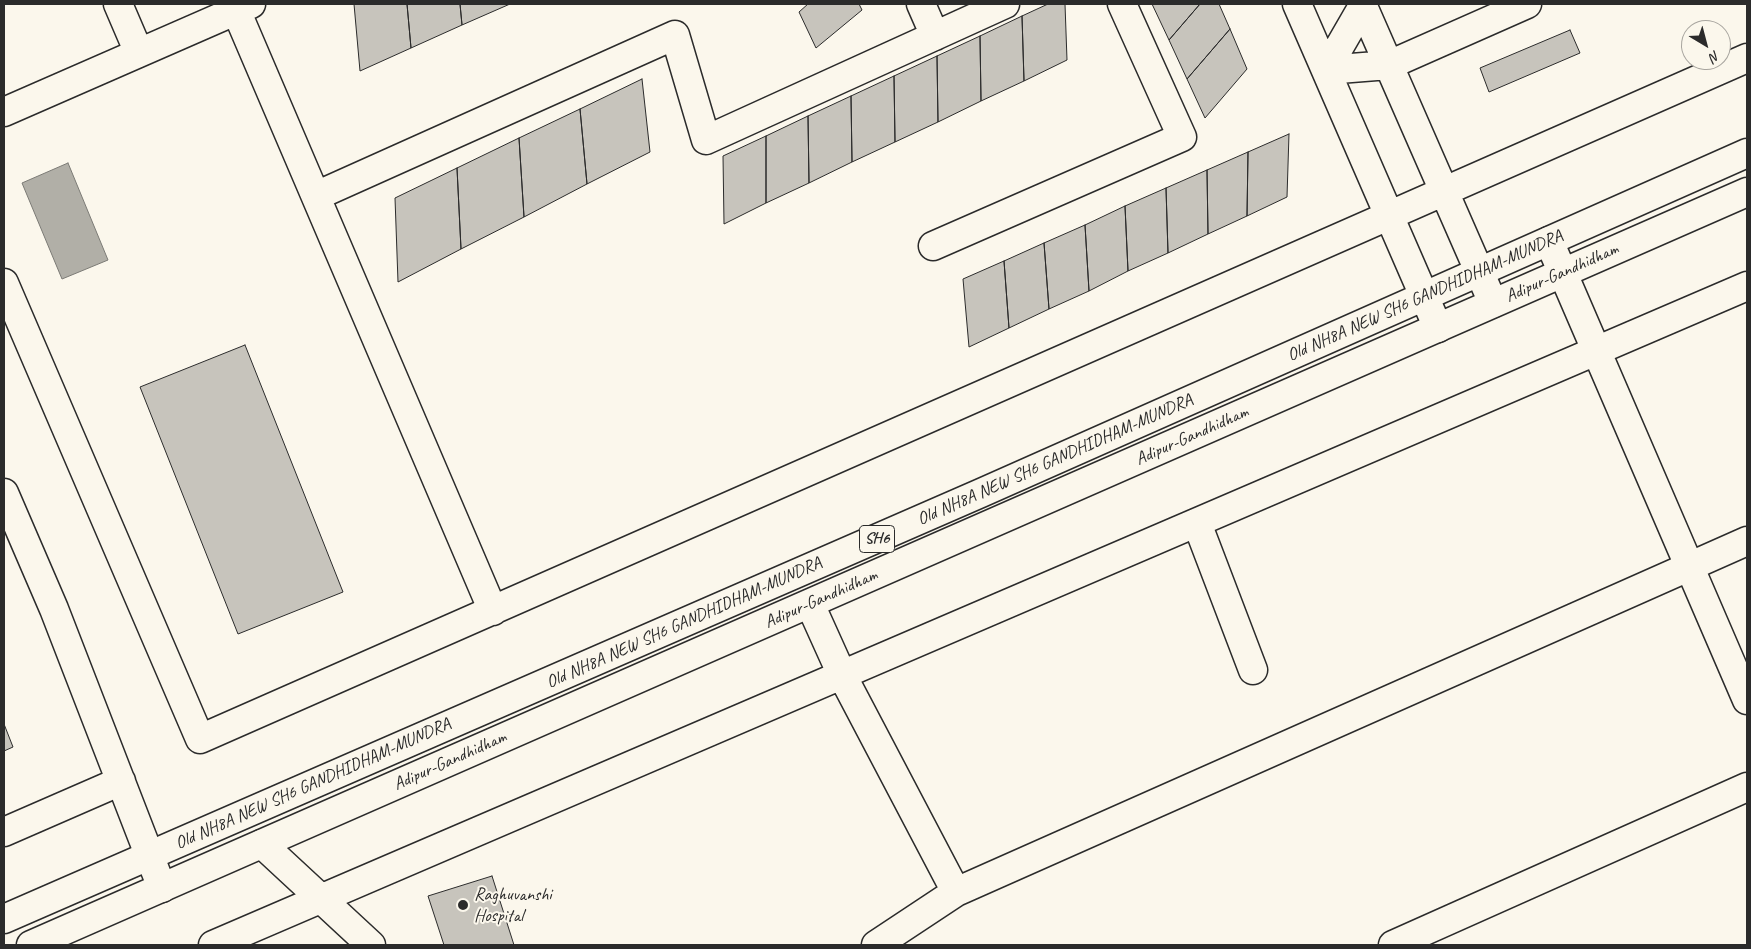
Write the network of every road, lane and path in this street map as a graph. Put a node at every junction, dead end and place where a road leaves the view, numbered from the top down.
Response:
1 (118, 4) edge
2 (921, 4) edge
3 (1005, 4) edge
4 (1122, 4) edge
5 (1298, 4) edge
6 (1527, 4) edge
7 (1363, 5) edge
8 (243, 7) edge
9 (935, 36) junction
10 (139, 53) junction
11 (1747, 58) edge
12 (1389, 65) junction
13 (1326, 70) junction
14 (4, 112) edge
15 (1747, 153) edge
16 (1444, 192) junction
17 (1747, 192) edge
18 (316, 196) junction
19 (1389, 216) junction
20 (1549, 241) junction
21 (933, 246) dead end
22 (1479, 272) junction
23 (1563, 272) junction
24 (4, 283) edge
25 (1747, 286) edge
26 (1424, 296) junction
27 (1493, 303) junction
28 (1438, 328) junction
29 (1597, 351) junction
30 (4, 493) edge
31 (1197, 523) junction
32 (1747, 541) edge
33 (1689, 566) junction
34 (810, 604) junction
35 (493, 610) junction
36 (1253, 670) dead end
37 (842, 675) junction
38 (1747, 700) edge
39 (121, 781) junction
40 (1747, 787) edge
41 (4, 832) edge
42 (262, 844) junction
43 (149, 856) junction
44 (162, 888) junction
45 (956, 892) junction
46 (320, 898) junction
47 (4, 919) edge
48 (31, 945) edge
49 (213, 945) edge
50 (371, 945) edge
51 (876, 945) edge
52 (1393, 945) edge

1 - 10 street
2 - 9 street
3 - 9 street
4 - 21 street
5 - 13 street
6 - 12 street
7 - 12 street
7 - 13 street
8 - 10 street
8 - 18 street
9 - 18 street
10 - 14 street
11 - 16 street
12 - 13 street
12 - 16 street
13 - 19 street
15 - 20 street, Old NH8A NEW SH6 GANDHIDHAM-MUNDRA / SH6
16 - 19 street
16 - 22 street
17 - 23 street, Adipur-Gandhidham / SH6
18 - 35 street
19 - 26 street
19 - 35 street
20 - 22 street, Old NH8A NEW SH6 GANDHIDHAM-MUNDRA / SH6
20 - 23 street
22 - 26 street, Old NH8A NEW SH6 GANDHIDHAM-MUNDRA / SH6
22 - 27 street
23 - 27 street, Adipur-Gandhidham / SH6
23 - 29 street
24 - 35 street
25 - 29 street
26 - 28 street
26 - 43 street, Old NH8A NEW SH6 GANDHIDHAM-MUNDRA / SH6
27 - 28 street, Adipur-Gandhidham / SH6
28 - 34 street, Adipur-Gandhidham / SH6
29 - 31 street
29 - 33 street
30 - 39 street
31 - 36 street
31 - 37 street
32 - 33 street
33 - 38 street
33 - 45 street
34 - 37 street
34 - 42 street, Adipur-Gandhidham / SH6
37 - 45 street
37 - 46 street
39 - 41 street
39 - 43 street
40 - 52 street
42 - 44 street, Adipur-Gandhidham / SH6
42 - 46 street
43 - 44 street
43 - 47 street, Old NH8A NEW SH6 GANDHIDHAM-MUNDRA / SH6
44 - 48 street, Adipur-Gandhidham / SH6
45 - 51 street
46 - 49 street
46 - 50 street

